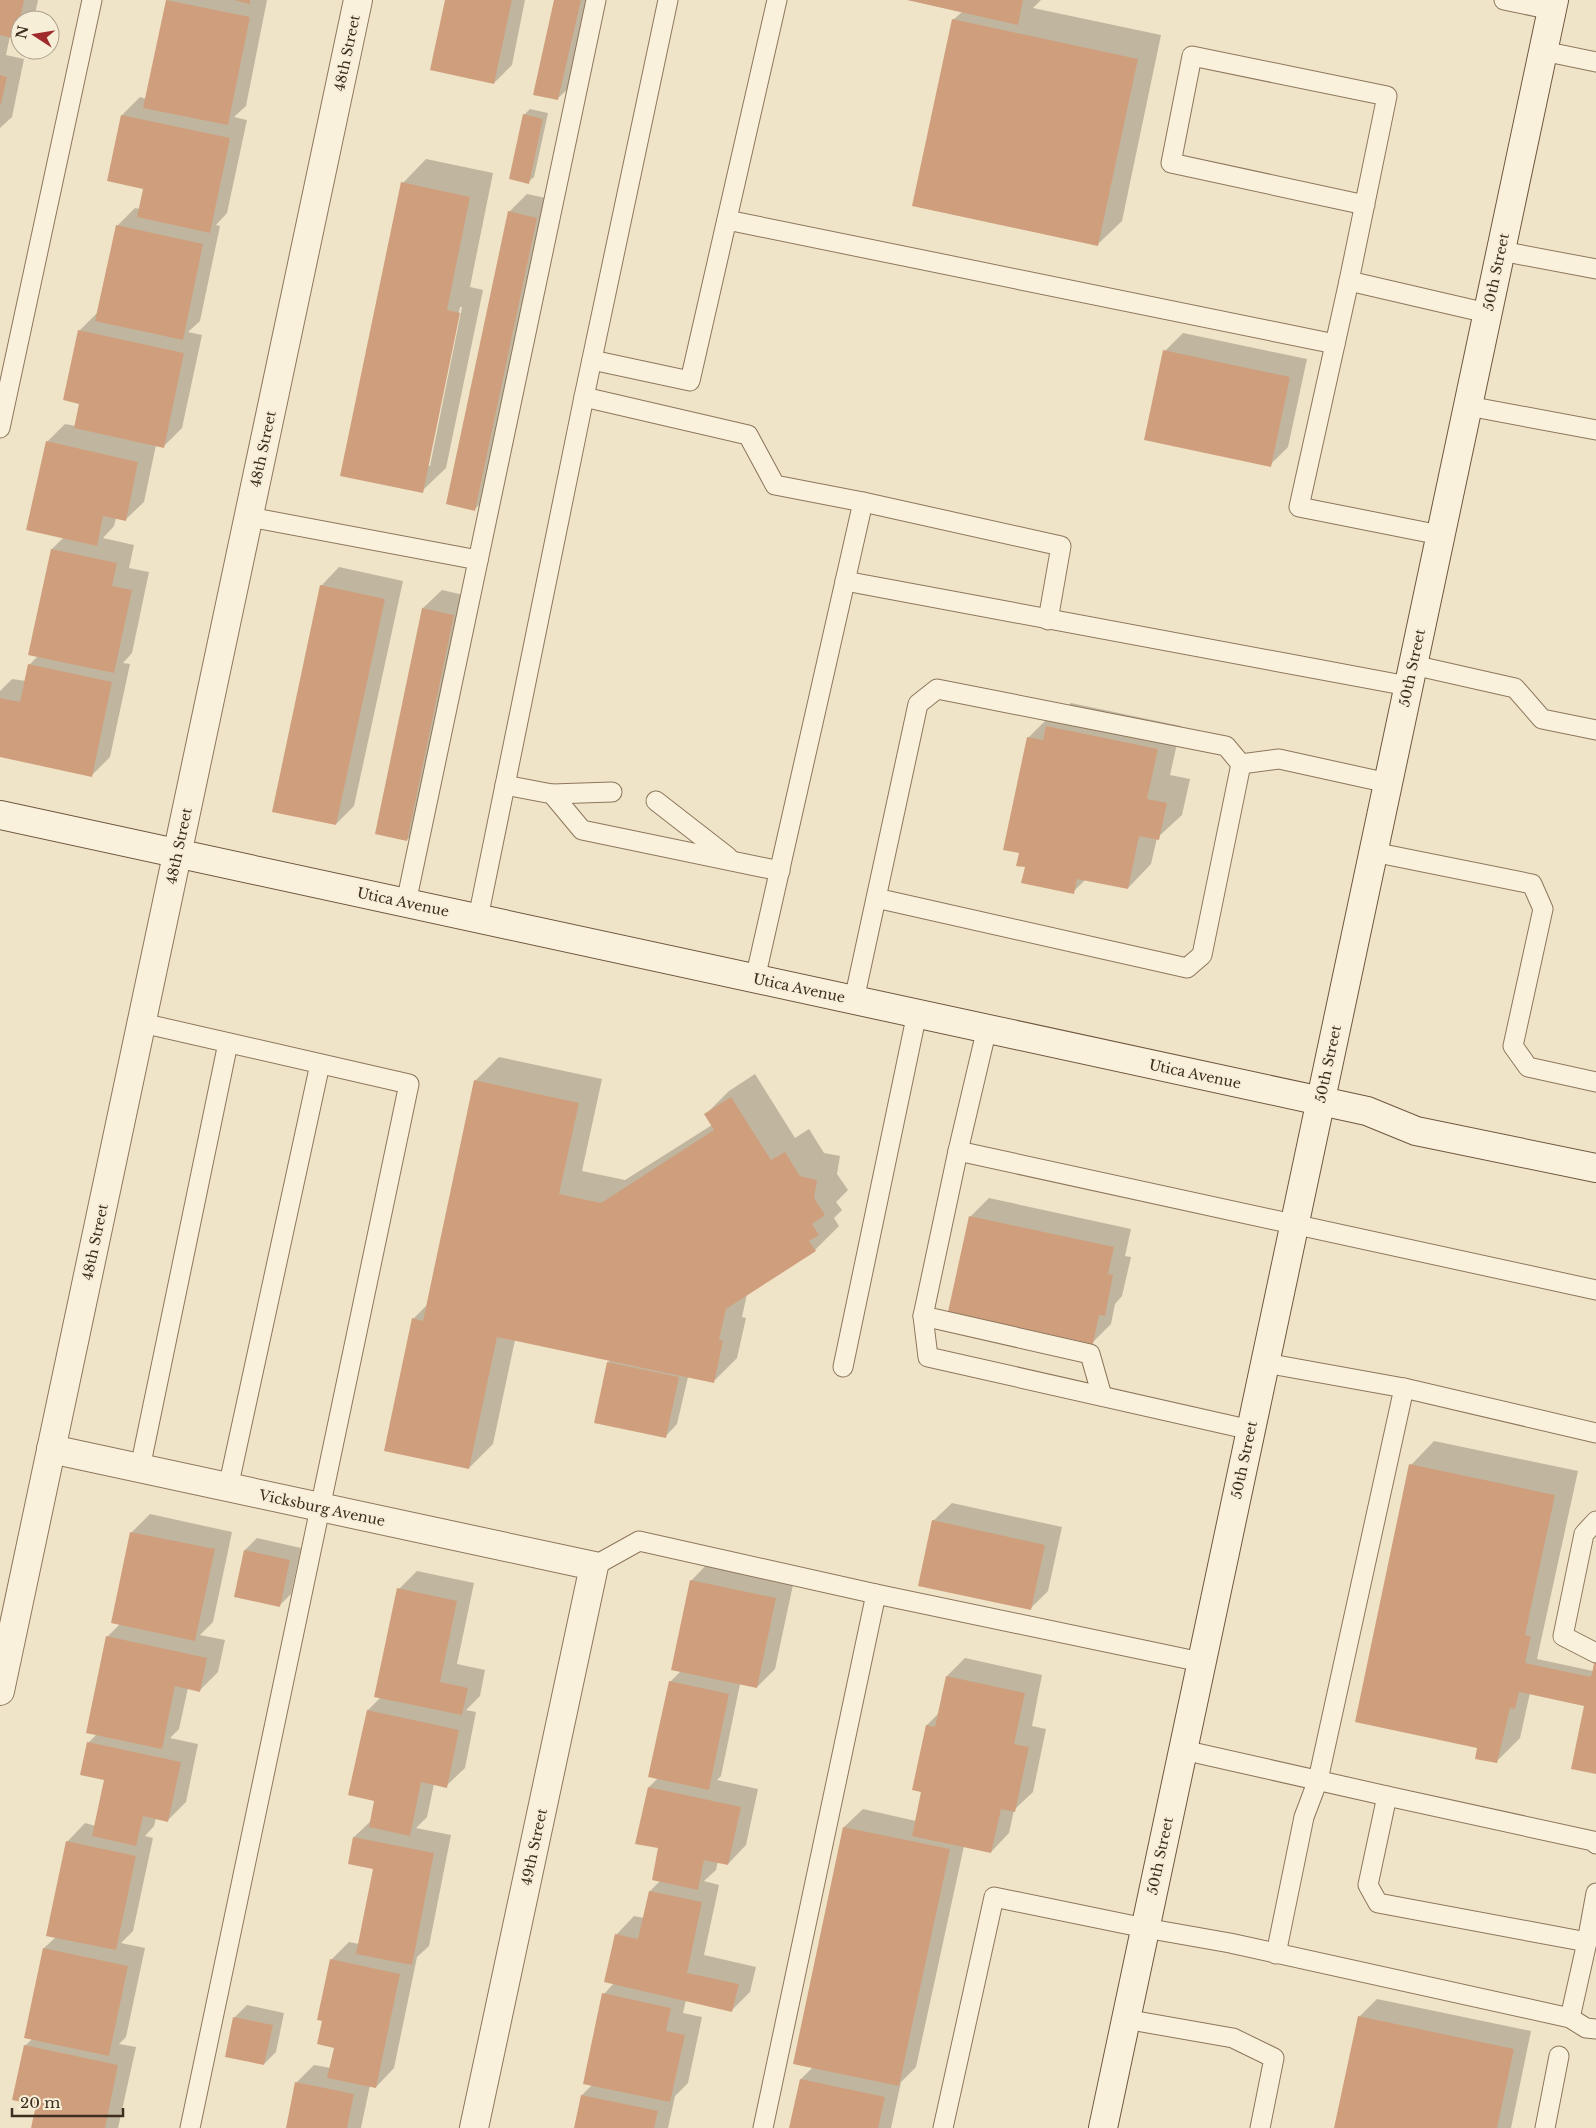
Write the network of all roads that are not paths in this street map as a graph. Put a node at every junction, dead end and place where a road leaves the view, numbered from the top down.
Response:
1 (92, 0) edge
2 (358, 0) edge
3 (596, 0) edge
4 (668, 0) edge
5 (777, 0) edge
6 (1504, 0) edge
7 (1553, 5) edge
8 (1542, 51) junction
9 (1596, 62) edge
10 (1365, 205) junction
11 (727, 220) junction
12 (1501, 251) junction
13 (1596, 269) edge
14 (1349, 280) junction
15 (1488, 313) junction
16 (1335, 344) junction
17 (592, 360) junction
18 (584, 397) junction
19 (1468, 406) junction
20 (0, 428) edge
21 (1596, 430) edge
22 (863, 502) junction
23 (249, 517) junction
24 (1440, 535) junction
25 (478, 560) junction
26 (845, 581) junction
27 (1048, 620) junction
28 (1410, 675) junction
29 (1596, 730) edge
30 (1241, 764) junction
31 (1388, 783) junction
32 (505, 785) junction
33 (612, 792) dead end
34 (552, 794) junction
35 (656, 801) dead end
36 (0, 815) edge
37 (1373, 852) junction
38 (177, 853) junction
39 (731, 860) junction
40 (780, 871) junction
41 (876, 898) junction
42 (406, 903) junction
43 (478, 918) junction
44 (755, 978) junction
45 (854, 1000) junction
46 (917, 1013) junction
47 (142, 1023) junction
48 (987, 1028) junction
49 (228, 1043) junction
50 (320, 1064) junction
51 (1596, 1082) edge
52 (1321, 1101) junction
53 (958, 1151) junction
54 (1596, 1168) edge
55 (1294, 1224) junction
56 (1596, 1290) edge
57 (923, 1316) junction
58 (1265, 1363) junction
59 (843, 1367) dead end
60 (1404, 1388) junction
61 (1102, 1396) junction
62 (1251, 1430) junction
63 (1596, 1433) edge
64 (51, 1449) junction
65 (140, 1468) junction
66 (228, 1488) junction
67 (320, 1508) junction
68 (1596, 1521) edge
69 (594, 1566) junction
70 (876, 1594) junction
71 (1596, 1653) edge
72 (1202, 1662) junction
73 (0, 1691) edge
74 (1183, 1750) junction
75 (1318, 1780) junction
76 (1387, 1796) junction
77 (1596, 1844) edge
78 (1596, 1893) edge
79 (1145, 1928) junction
80 (1587, 1942) junction
81 (1276, 1954) junction
82 (1570, 2018) junction
83 (1126, 2019) junction
84 (1596, 2030) edge
85 (1560, 2056) dead end
86 (190, 2128) edge
87 (474, 2128) edge
88 (763, 2128) edge
89 (943, 2128) edge
90 (1103, 2128) edge
91 (1260, 2128) edge
92 (1545, 2128) edge

1 - 20 lane
2 - 23 street, 48th Street
3 - 25 lane
4 - 17 lane
5 - 11 lane
6 - 7 lane
7 - 8 street, 50th Street
8 - 9 lane
8 - 12 street, 50th Street
10 - 10 lane
10 - 14 lane
11 - 16 lane
11 - 17 lane
12 - 13 lane
12 - 15 street, 50th Street
14 - 15 lane
14 - 16 lane
15 - 19 street, 50th Street
16 - 24 lane
17 - 18 lane
18 - 22 lane
18 - 32 lane
19 - 21 lane
19 - 24 street, 50th Street
22 - 26 lane
22 - 27 lane
23 - 25 lane
23 - 38 street, 48th Street
24 - 28 street, 50th Street
25 - 42 lane
26 - 27 lane
26 - 40 lane
27 - 28 lane
28 - 29 lane
28 - 31 street, 50th Street
30 - 31 lane
30 - 41 lane
30 - 41 lane
31 - 37 street, 50th Street
32 - 34 lane
32 - 43 lane
33 - 34 lane
34 - 39 lane
35 - 39 lane
36 - 38 street, Utica Avenue
37 - 51 lane
37 - 52 street, 50th Street
38 - 42 street, Utica Avenue
38 - 47 street, 48th Street
39 - 40 lane
40 - 44 lane
41 - 45 lane
42 - 43 street, Utica Avenue
43 - 44 street, Utica Avenue
44 - 45 street, Utica Avenue
45 - 46 street, Utica Avenue
46 - 48 street, Utica Avenue
46 - 59 lane
47 - 49 lane
47 - 64 street, 48th Street
48 - 52 street, Utica Avenue
48 - 53 lane
49 - 50 lane
49 - 65 lane
50 - 66 lane
50 - 67 lane
52 - 54 street, Utica Avenue
52 - 55 street, 50th Street
53 - 55 lane
53 - 57 lane
55 - 56 lane
55 - 58 street, 50th Street
57 - 61 lane
57 - 61 lane
58 - 60 lane
58 - 62 street, 50th Street
60 - 63 lane
60 - 75 lane
61 - 62 lane
62 - 72 street, 50th Street
64 - 65 street, Vicksburg Avenue
64 - 73 street, 48th Street
65 - 66 street, Vicksburg Avenue
66 - 67 street, Vicksburg Avenue
67 - 69 street, Vicksburg Avenue
67 - 86 lane
68 - 71 lane
69 - 70 lane
69 - 87 street, 49th Street
70 - 72 lane
70 - 88 lane
72 - 74 street, 50th Street
74 - 75 lane
74 - 79 street, 50th Street
75 - 76 lane
75 - 81 lane
76 - 77 lane
76 - 80 lane
78 - 80 lane
79 - 81 lane
79 - 83 street, 50th Street
79 - 89 lane
80 - 82 lane
81 - 82 lane
82 - 84 lane
83 - 90 street, 50th Street
83 - 91 lane
85 - 92 lane

